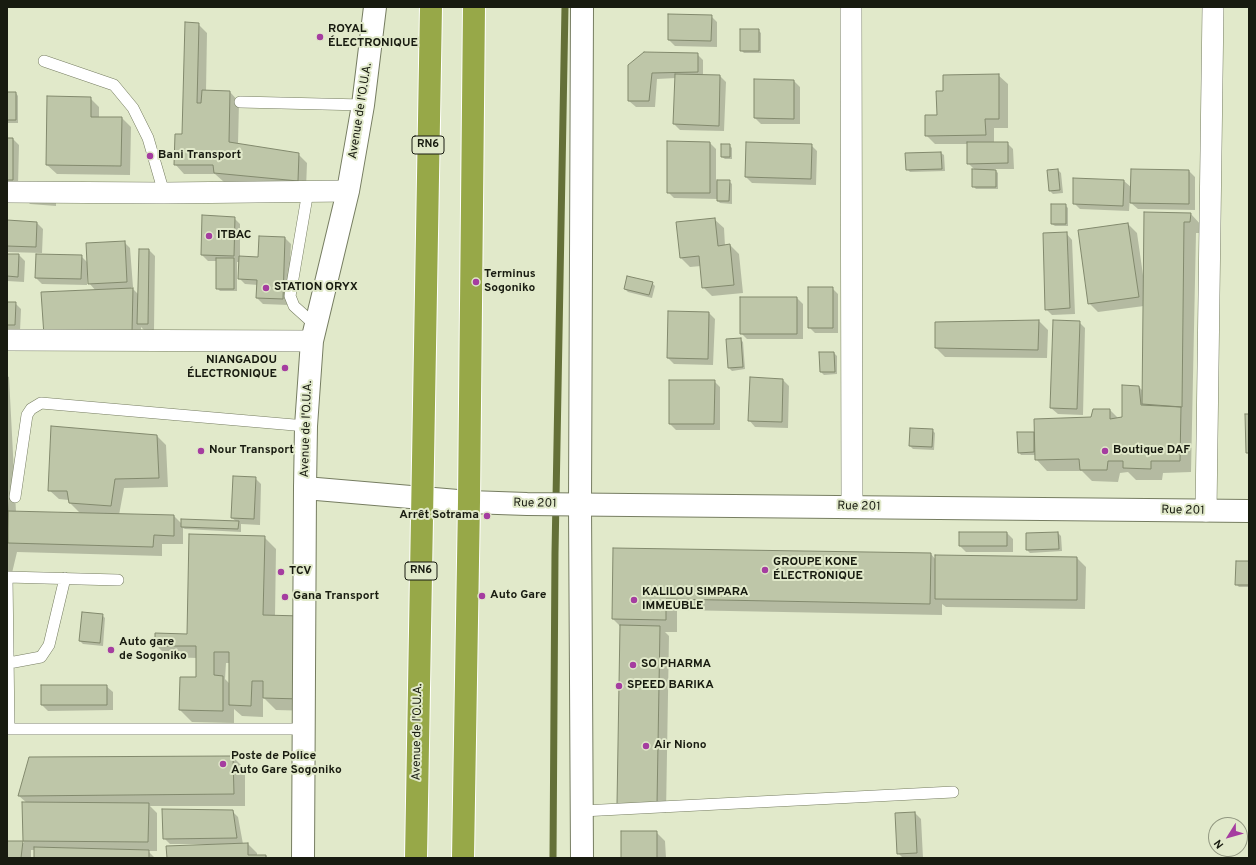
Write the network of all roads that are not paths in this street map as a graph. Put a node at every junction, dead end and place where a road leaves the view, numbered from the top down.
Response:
1 (375, 7) edge
2 (431, 7) edge
3 (474, 7) edge
4 (582, 7) edge
5 (851, 7) edge
6 (1213, 7) edge
7 (44, 61) dead end
8 (240, 102) dead end
9 (363, 105) junction
10 (308, 191) junction
11 (348, 191) junction
12 (7, 192) edge
13 (164, 193) junction
14 (314, 333) junction
15 (7, 340) edge
16 (306, 426) junction
17 (305, 488) junction
18 (16, 497) dead end
19 (422, 498) junction
20 (469, 502) junction
21 (580, 504) junction
22 (852, 507) junction
23 (1206, 511) junction
24 (1249, 511) edge
25 (7, 577) edge
26 (65, 578) junction
27 (118, 580) dead end
28 (8, 663) junction
29 (8, 729) edge
30 (304, 729) junction
31 (953, 792) dead end
32 (582, 811) junction
33 (303, 858) edge
34 (416, 858) edge
35 (463, 858) edge
36 (582, 858) edge

1 - 9 main road, Avenue de l'O.U.A.
2 - 19 highway, Avenue de l'O.U.A. / RN6
3 - 20 highway
4 - 21 main road
5 - 22 street
6 - 23 street
7 - 13 lane
8 - 9 lane
9 - 11 main road, Avenue de l'O.U.A.
10 - 11 street
10 - 13 street
10 - 14 lane
11 - 14 main road, Avenue de l'O.U.A.
12 - 13 street
14 - 15 street
14 - 16 main road, Avenue de l'O.U.A.
16 - 17 main road, Avenue de l'O.U.A.
16 - 18 lane
17 - 19 main road, Rue 201
17 - 30 main road, Avenue de l'O.U.A.
19 - 20 main road, Rue 201
19 - 34 highway, Avenue de l'O.U.A. / RN6
20 - 21 main road, Rue 201
20 - 35 highway
21 - 22 main road, Rue 201
21 - 32 main road
22 - 23 main road, Rue 201
23 - 24 main road, Rue 201
25 - 26 lane
25 - 28 lane
26 - 27 lane
26 - 28 lane
28 - 29 lane
29 - 30 lane
30 - 33 main road, Avenue de l'O.U.A.
31 - 32 lane
32 - 36 main road

